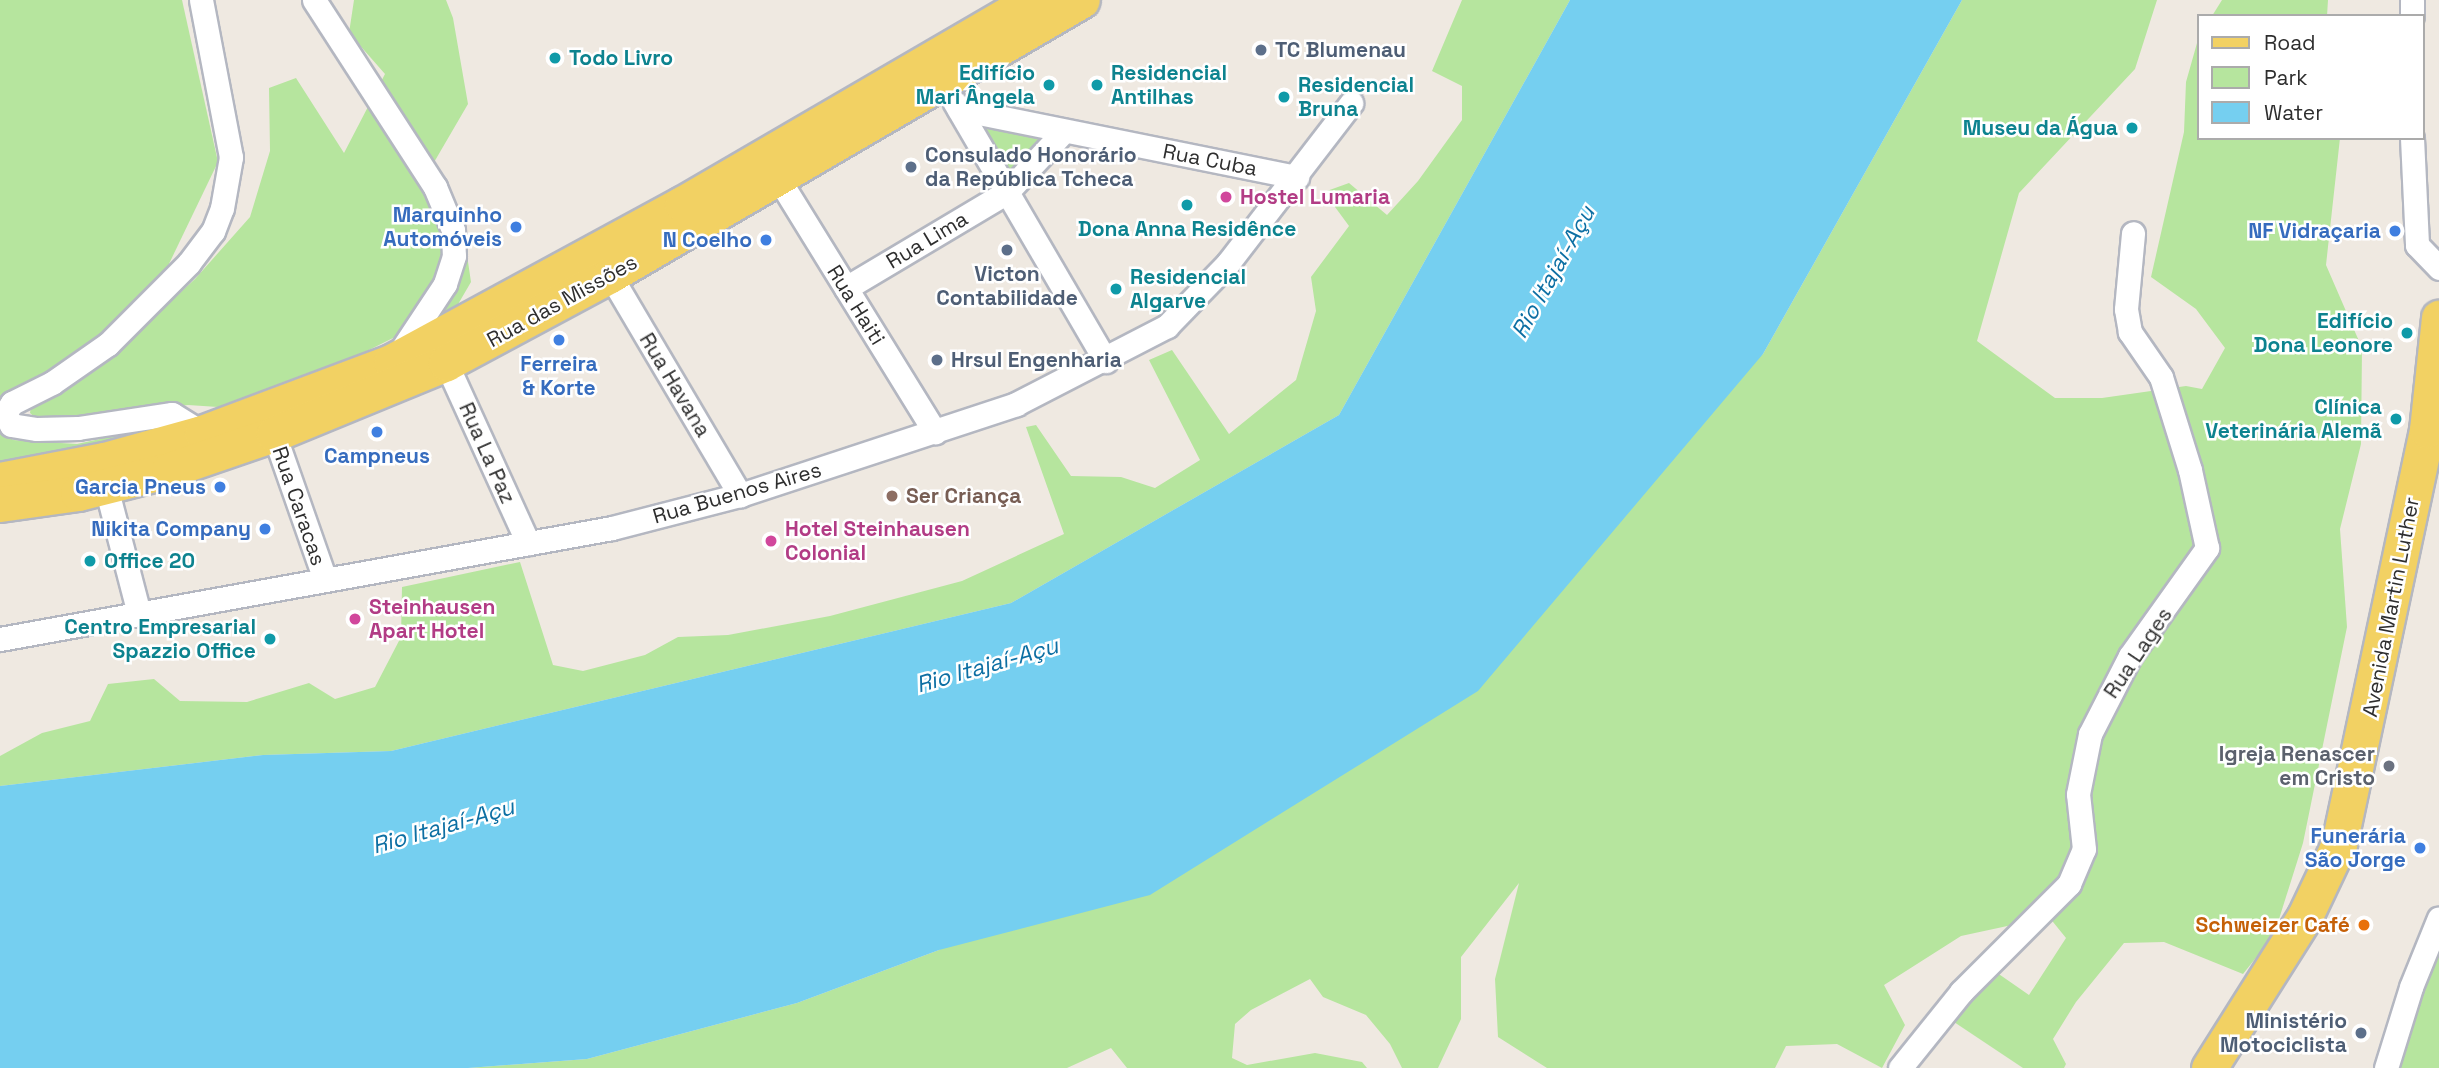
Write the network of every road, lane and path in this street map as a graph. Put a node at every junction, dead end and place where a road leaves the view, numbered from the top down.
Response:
1 (201, 0) edge
2 (314, 0) edge
3 (1032, 0) edge
4 (1082, 0) edge
5 (951, 96) junction
6 (1351, 103) dead end
7 (1064, 131) junction
8 (2412, 140) edge
9 (1297, 177) junction
10 (778, 178) junction
11 (1007, 192) junction
12 (2133, 233) dead end
13 (617, 240) junction
14 (2439, 268) edge
15 (610, 275) junction
16 (846, 288) junction
17 (2439, 318) edge
18 (1106, 360) junction
19 (391, 362) junction
20 (446, 363) junction
21 (935, 432) junction
22 (202, 433) junction
23 (274, 434) junction
24 (0, 480) edge
25 (106, 487) junction
26 (740, 495) junction
27 (0, 504) edge
28 (528, 543) junction
29 (324, 577) junction
30 (139, 614) junction
31 (0, 639) edge
32 (2439, 918) edge
33 (1900, 1068) edge
34 (2208, 1068) edge
35 (2386, 1068) edge

1 - 22 street
2 - 19 street
3 - 13 main road, Rua das Missões
4 - 5 main road, Rua das Missões
5 - 7 street, Rua Cuba
5 - 10 main road, Rua das Missões
5 - 11 street
6 - 9 street, Rua Buenos Aires
7 - 9 street, Rua Cuba
7 - 11 street, Rua Lima
8 - 14 street
9 - 18 street, Rua Buenos Aires
10 - 15 main road, Rua das Missões
10 - 16 street, Rua Haiti
11 - 16 street, Rua Lima
11 - 18 street
12 - 33 street, Rua Lages
13 - 15 main road
13 - 19 main road, Rua das Missões
15 - 20 main road, Rua das Missões
15 - 26 street, Rua Havana
16 - 21 street, Rua Haiti
17 - 34 main road, Avenida Martin Luther
18 - 21 street, Rua Buenos Aires
19 - 22 main road, Rua das Missões
20 - 23 main road, Rua das Missões
20 - 28 street, Rua La Paz
21 - 26 street, Rua Buenos Aires
22 - 24 main road, Rua das Missões
23 - 25 main road, Rua das Missões
23 - 29 street, Rua Caracas
25 - 27 main road, Rua das Missões
25 - 30 street
26 - 28 street, Rua Buenos Aires
28 - 29 street, Rua Buenos Aires
29 - 30 street, Rua Buenos Aires
30 - 31 street, Rua Buenos Aires
32 - 35 street

